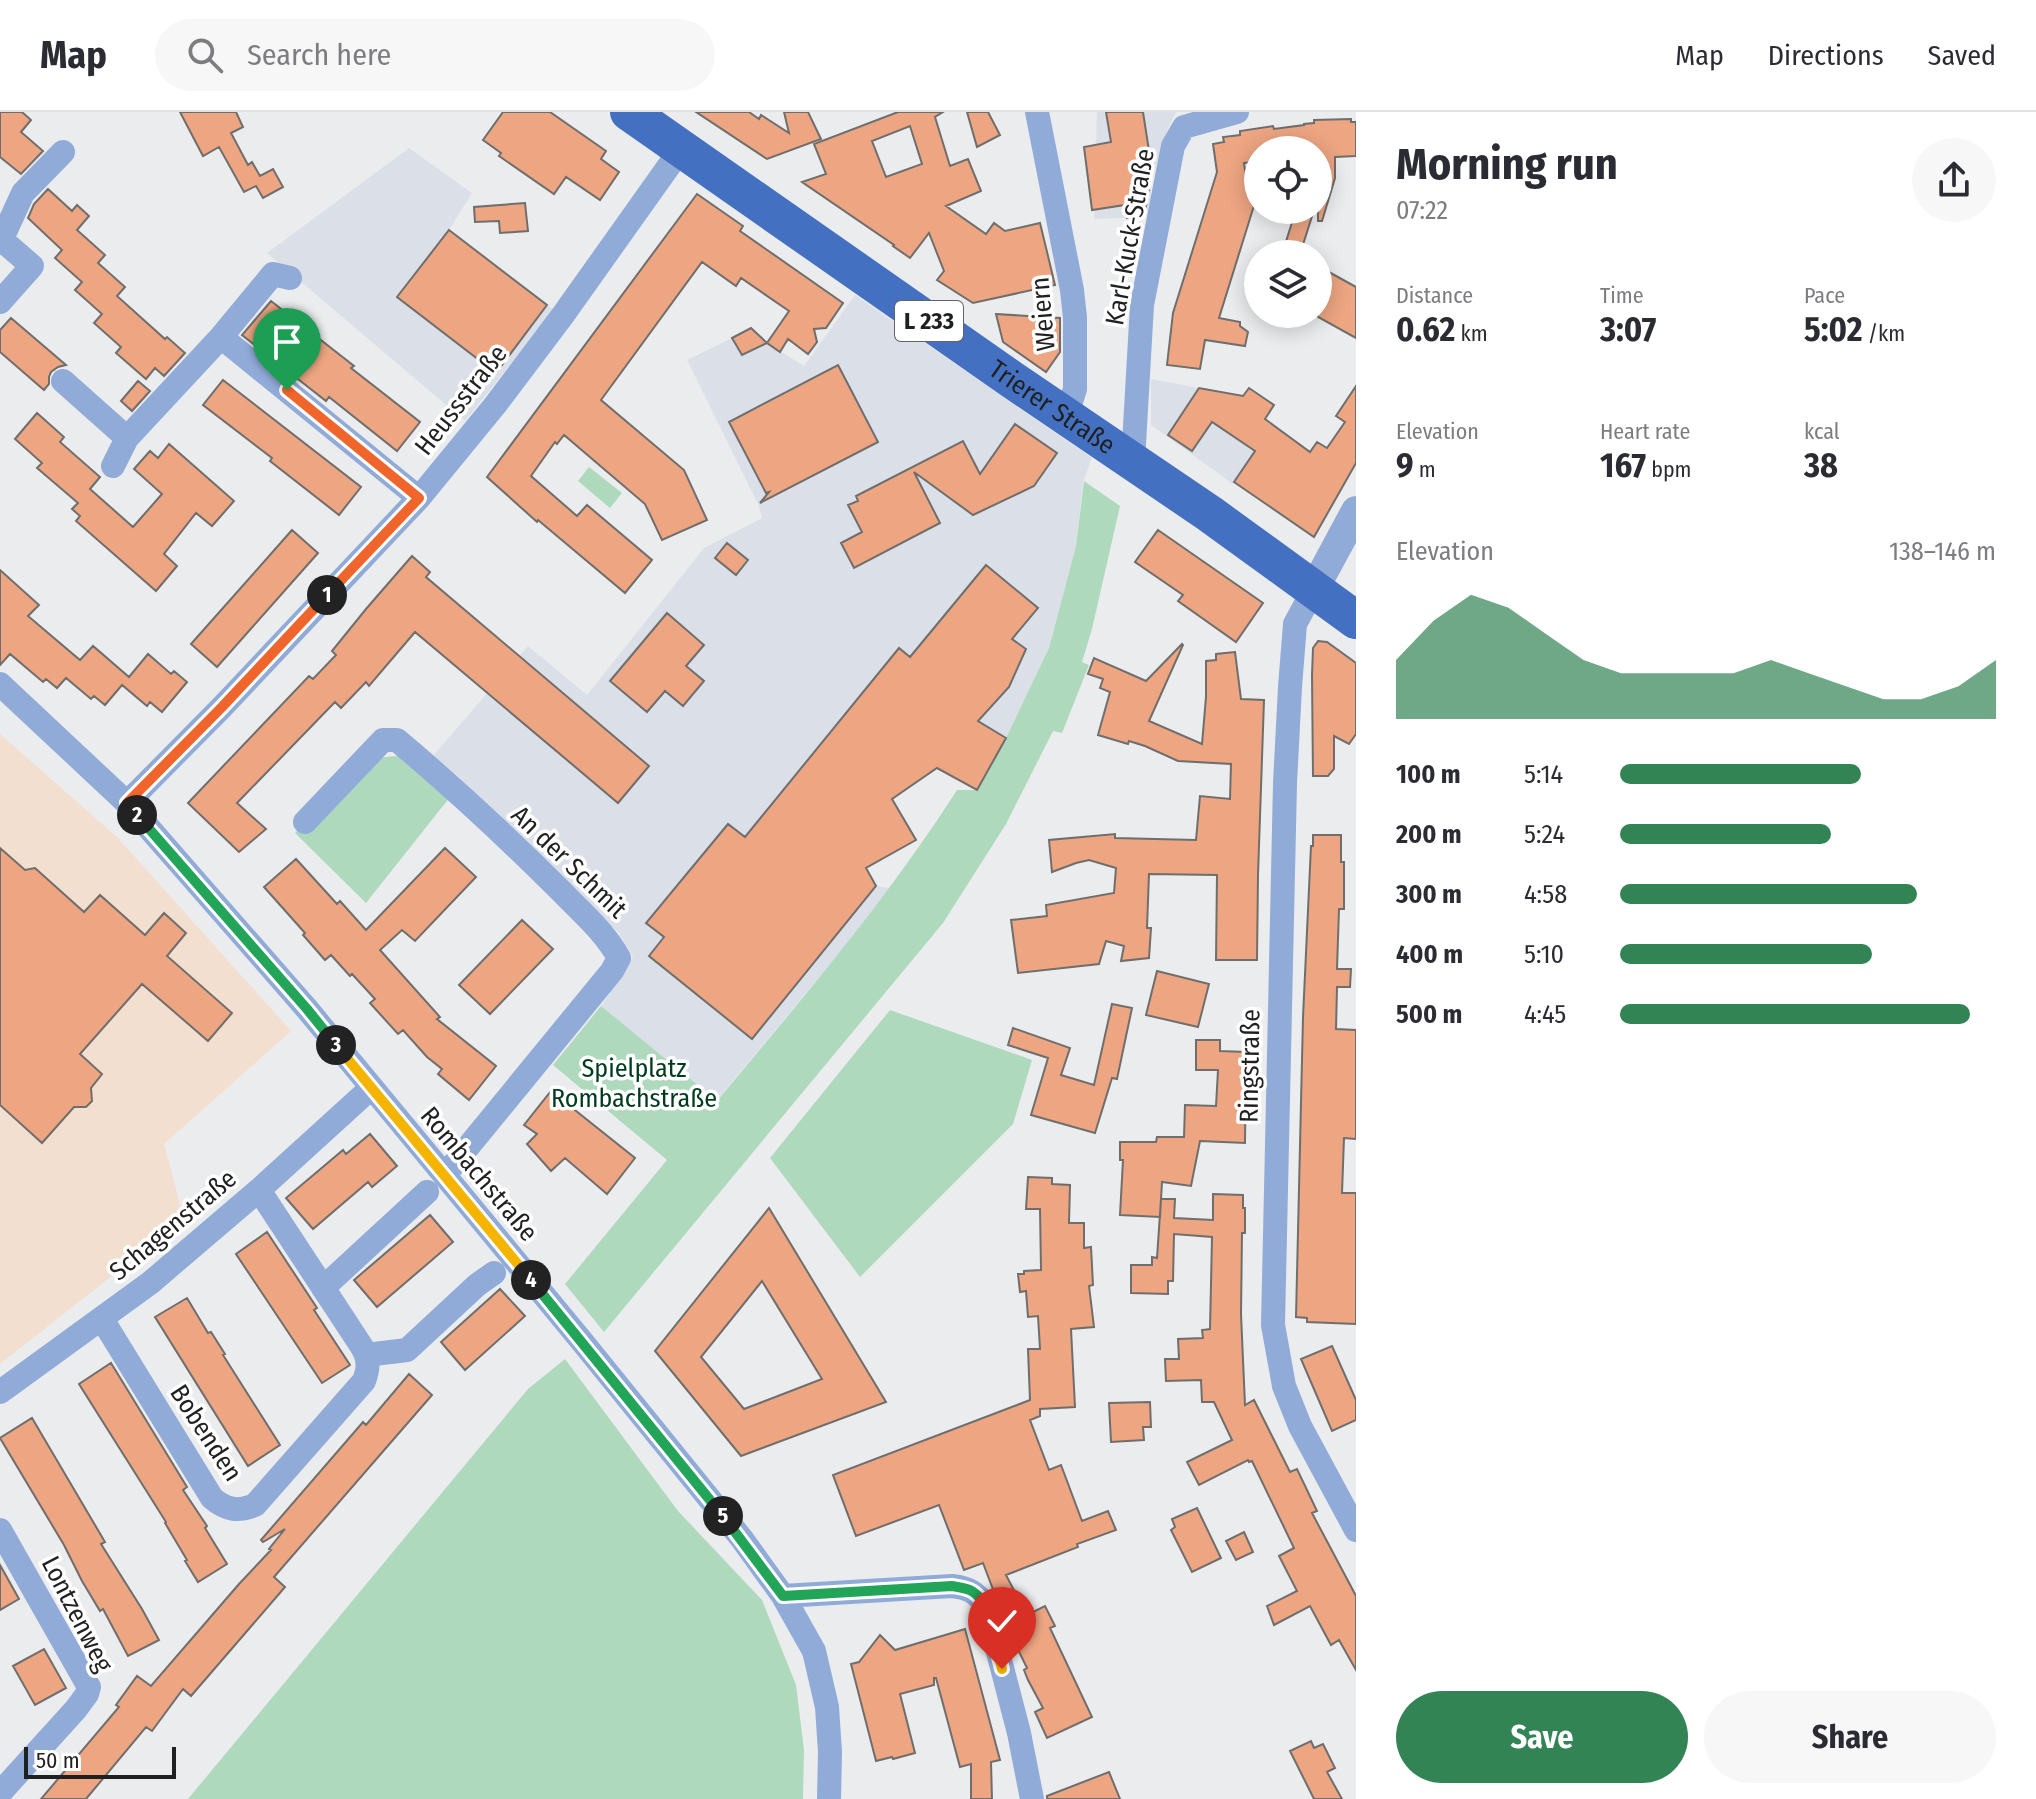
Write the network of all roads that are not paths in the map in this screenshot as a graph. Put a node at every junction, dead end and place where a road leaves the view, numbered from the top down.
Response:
1 (629, 112) edge
2 (1037, 112) edge
3 (1237, 112) edge
4 (681, 149) junction
5 (63, 152) dead end
6 (1, 241) edge
7 (290, 278) dead end
8 (0, 302) edge
9 (221, 337) junction
10 (63, 381) dead end
11 (1066, 417) junction
12 (127, 438) junction
13 (1133, 461) junction
14 (113, 466) dead end
15 (419, 498) junction
16 (1356, 511) edge
17 (1314, 589) junction
18 (1356, 620) edge
19 (0, 684) edge
20 (127, 803) junction
21 (305, 822) dead end
22 (371, 1088) junction
23 (436, 1184) junction
24 (259, 1190) junction
25 (494, 1273) dead end
26 (323, 1288) junction
27 (102, 1319) junction
28 (366, 1355) junction
29 (0, 1392) edge
30 (0, 1530) edge
31 (1356, 1530) edge
32 (783, 1596) junction
33 (0, 1793) edge
34 (829, 1799) edge
35 (1032, 1799) edge

1 - 4 main road, Trierer Straße / L 233
2 - 11 street, Weiern
3 - 13 street, Karl-Kuck-Straße
4 - 11 main road, Trierer Straße / L 233
4 - 15 street, Heussstraße
5 - 6 street
6 - 8 street
7 - 9 street
9 - 12 street
9 - 15 street
10 - 12 street
11 - 13 main road, Trierer Straße / L 233
12 - 14 street
13 - 17 main road, Trierer Straße / L 233
15 - 20 street, Heussstraße
16 - 17 street
17 - 18 main road, Trierer Straße / L 233
17 - 31 street, Ringstraße
19 - 20 street, Rombachstraße
20 - 22 street, Rombachstraße
21 - 23 street, An der Schmit
22 - 23 street, Rombachstraße
22 - 24 street, Schagenstraße
23 - 26 street
23 - 32 street, Rombachstraße
24 - 26 street
24 - 27 street, Schagenstraße
25 - 28 street
26 - 28 street
27 - 28 street, Bobenden
27 - 29 street, Schagenstraße
30 - 33 street, Lontzenweg
32 - 34 street, Rombachstraße
32 - 35 street

